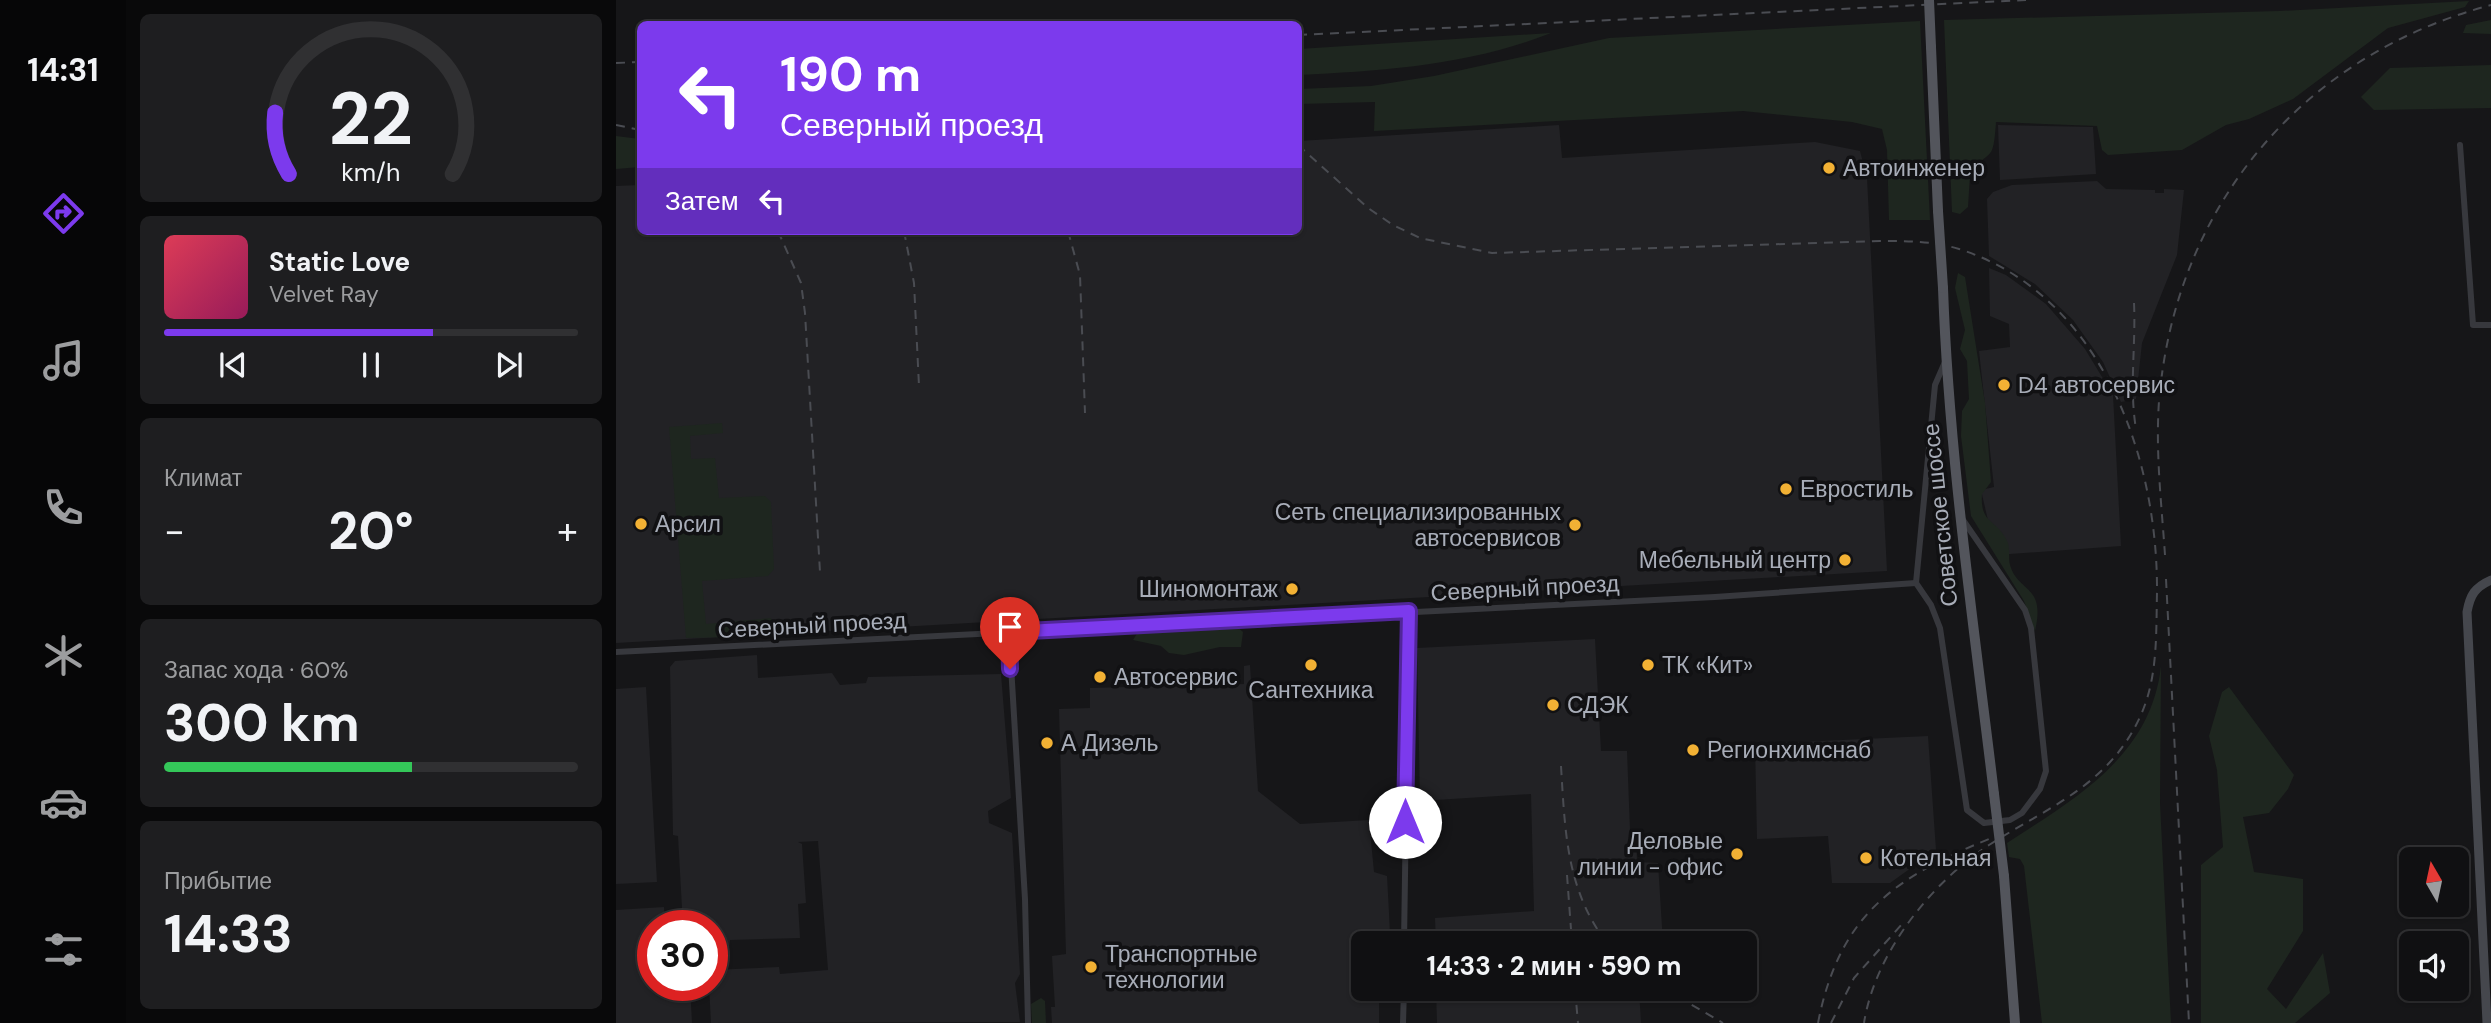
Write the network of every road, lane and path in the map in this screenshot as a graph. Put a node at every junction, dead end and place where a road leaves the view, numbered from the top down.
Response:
1 (1929, 0) edge
2 (2460, 145) dead end
3 (2491, 325) edge
4 (1946, 360) junction
5 (1959, 515) junction
6 (2491, 580) edge
7 (1916, 583) junction
8 (1409, 611) junction
9 (1009, 632) junction
10 (616, 652) edge
11 (1404, 931) edge
12 (1404, 1001) edge
13 (1028, 1023) edge
14 (1403, 1023) edge
15 (2015, 1023) edge
16 (2487, 1023) edge

1 - 4 main road, Советское шоссе, bridge
2 - 3 street
4 - 5 main road, Советское шоссе
4 - 7 street
5 - 7 street
5 - 15 main road, Советское шоссе, bridge
6 - 16 street
7 - 8 street, Северный проезд
8 - 9 street, Северный проезд
8 - 11 street
9 - 10 street, Северный проезд
9 - 13 street
12 - 14 street

